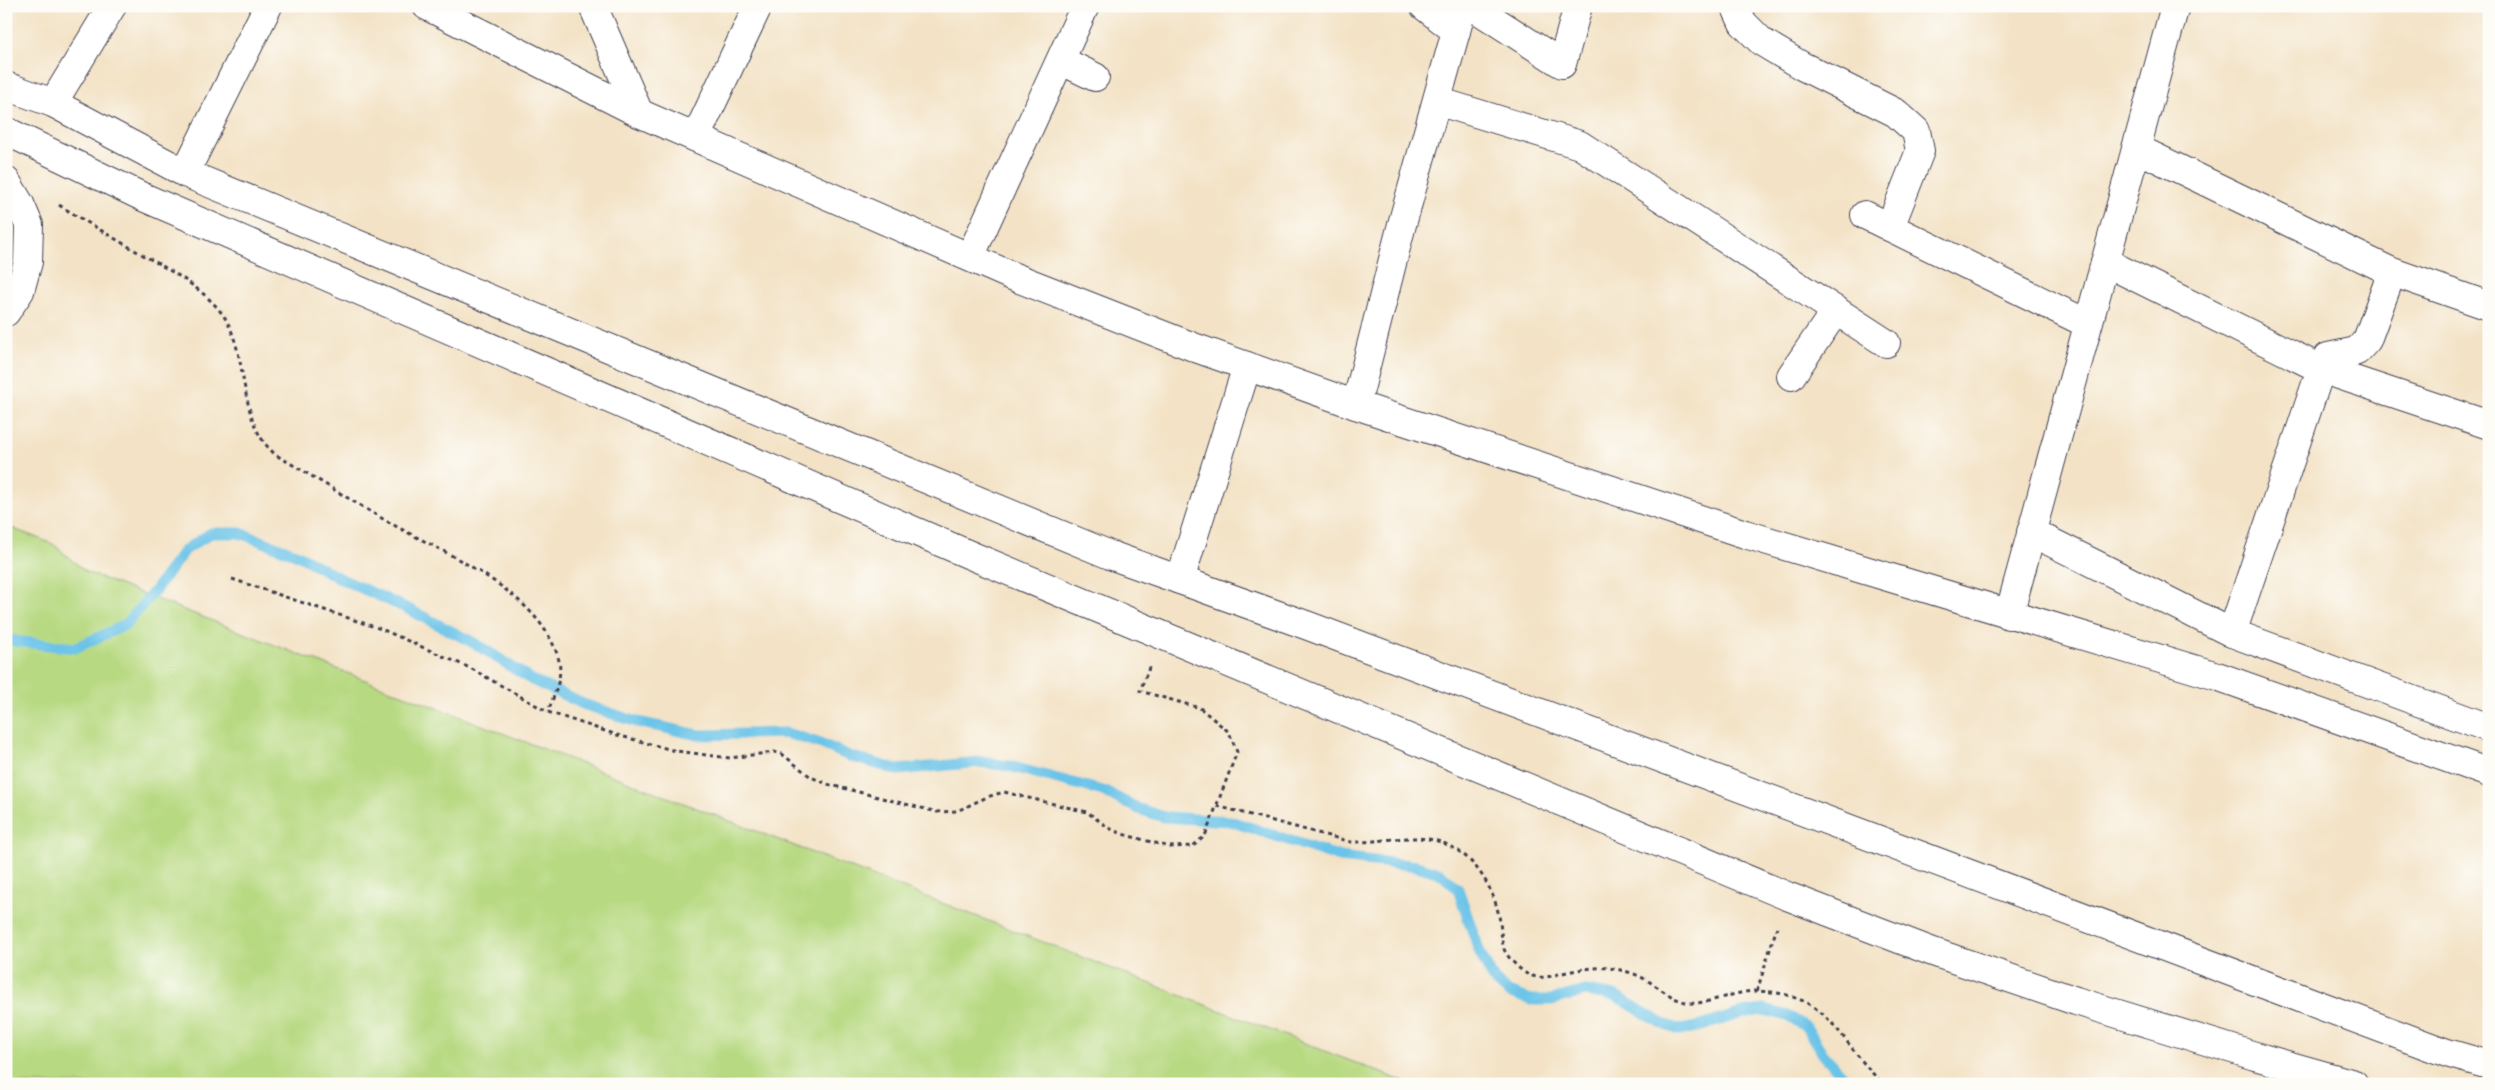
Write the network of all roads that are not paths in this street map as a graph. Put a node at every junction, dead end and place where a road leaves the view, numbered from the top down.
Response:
1 (112, 6) edge
2 (268, 6) edge
3 (427, 6) edge
4 (593, 6) edge
5 (758, 6) edge
6 (1085, 6) edge
7 (1424, 6) edge
8 (1472, 6) edge
9 (1578, 6) edge
10 (1739, 6) edge
11 (2175, 6) edge
12 (1460, 19) edge
13 (1062, 61) junction
14 (1095, 77) dead end
15 (6, 86) edge
16 (1437, 101) junction
17 (53, 103) junction
18 (639, 113) junction
19 (6, 131) edge
20 (696, 138) junction
21 (2136, 148) junction
22 (185, 173) junction
23 (6, 181) edge
24 (1865, 215) dead end
25 (1890, 227) junction
26 (970, 257) junction
27 (2105, 262) junction
28 (2392, 272) junction
29 (2489, 306) edge
30 (1836, 310) junction
31 (6, 312) edge
32 (2088, 324) junction
33 (1886, 343) dead end
34 (1248, 366) junction
35 (2321, 369) junction
36 (1791, 376) dead end
37 (1356, 405) junction
38 (2489, 425) edge
39 (2032, 532) junction
40 (1180, 580) junction
41 (2009, 615) junction
42 (2232, 633) junction
43 (2489, 728) edge
44 (2489, 773) edge
45 (2489, 1065) edge
46 (2354, 1084) edge

1 - 17 street
2 - 22 street
3 - 18 street
4 - 18 street
5 - 20 street
6 - 13 street
7 - 12 street
8 - 9 street
10 - 25 street
11 - 21 street
12 - 16 street
13 - 14 street
13 - 26 street
15 - 17 street
16 - 30 street
16 - 37 street
17 - 22 street
18 - 20 street
19 - 46 street
20 - 26 street
21 - 27 street
21 - 28 street
22 - 40 street
23 - 31 street
24 - 25 street
25 - 32 street
26 - 34 street
27 - 32 street
27 - 35 street
28 - 29 street
28 - 35 street
30 - 33 street
30 - 36 street
32 - 39 street
34 - 37 street
34 - 40 street
35 - 38 street
35 - 42 street
37 - 41 street
39 - 41 street
39 - 42 street
40 - 45 street
41 - 44 street
42 - 43 street

